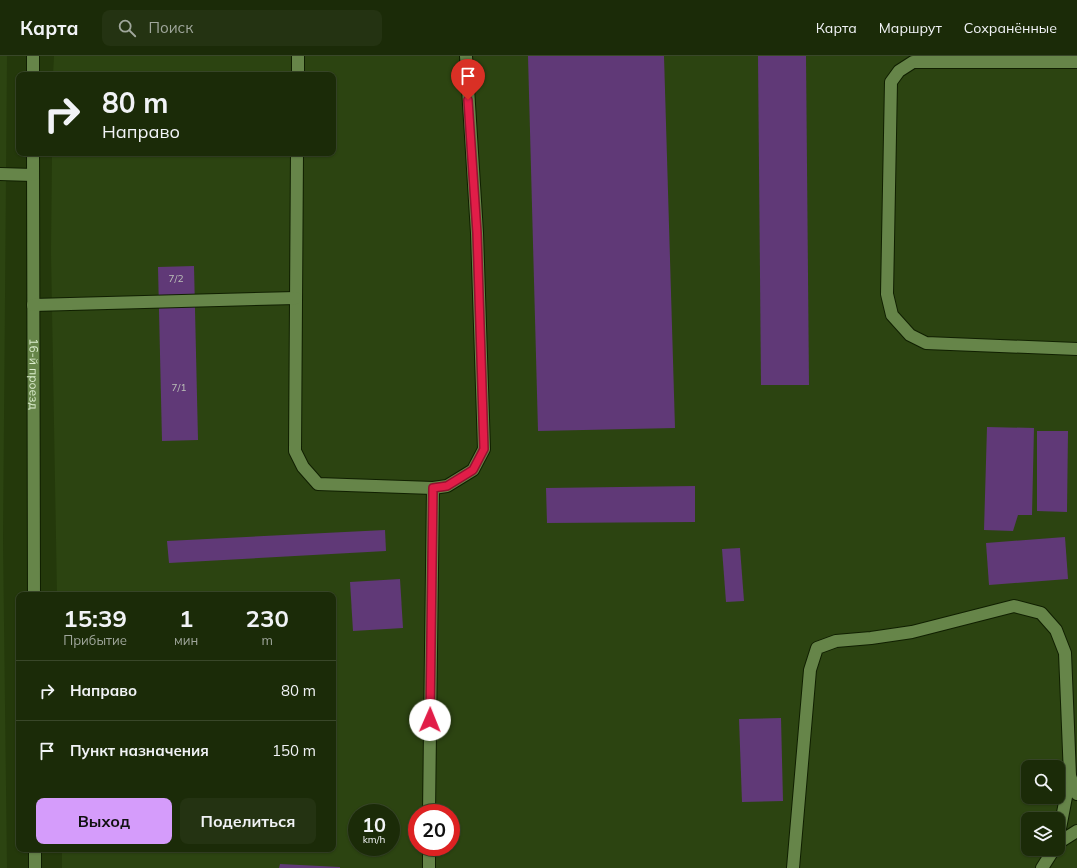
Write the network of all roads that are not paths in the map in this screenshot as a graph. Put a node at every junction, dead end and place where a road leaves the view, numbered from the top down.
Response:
1 (33, 56) edge
2 (298, 56) edge
3 (466, 56) edge
4 (1077, 62) edge
5 (33, 72) edge
6 (298, 72) edge
7 (33, 156) edge
8 (297, 156) edge
9 (0, 174) edge
10 (33, 175) junction
11 (296, 298) junction
12 (33, 305) junction
13 (1077, 349) edge
14 (433, 488) junction
15 (34, 592) edge
16 (1070, 776) junction
17 (1077, 794) edge
18 (429, 804) edge
19 (1063, 812) edge
20 (1077, 831) edge
21 (1065, 839) edge
22 (35, 852) edge
23 (429, 856) edge
24 (1050, 856) edge
25 (35, 868) edge
26 (429, 868) edge
27 (794, 868) edge
28 (1042, 868) edge

1 - 5 street
2 - 6 street
3 - 14 street
4 - 13 street
7 - 10 street, 16-й проезд
8 - 11 street
9 - 10 street
10 - 12 street, 16-й проезд
11 - 12 street
11 - 14 street
12 - 15 street, 16-й проезд
14 - 18 street
16 - 17 street
16 - 19 street
16 - 27 street
20 - 21 street
22 - 25 street
23 - 26 street
24 - 28 street

